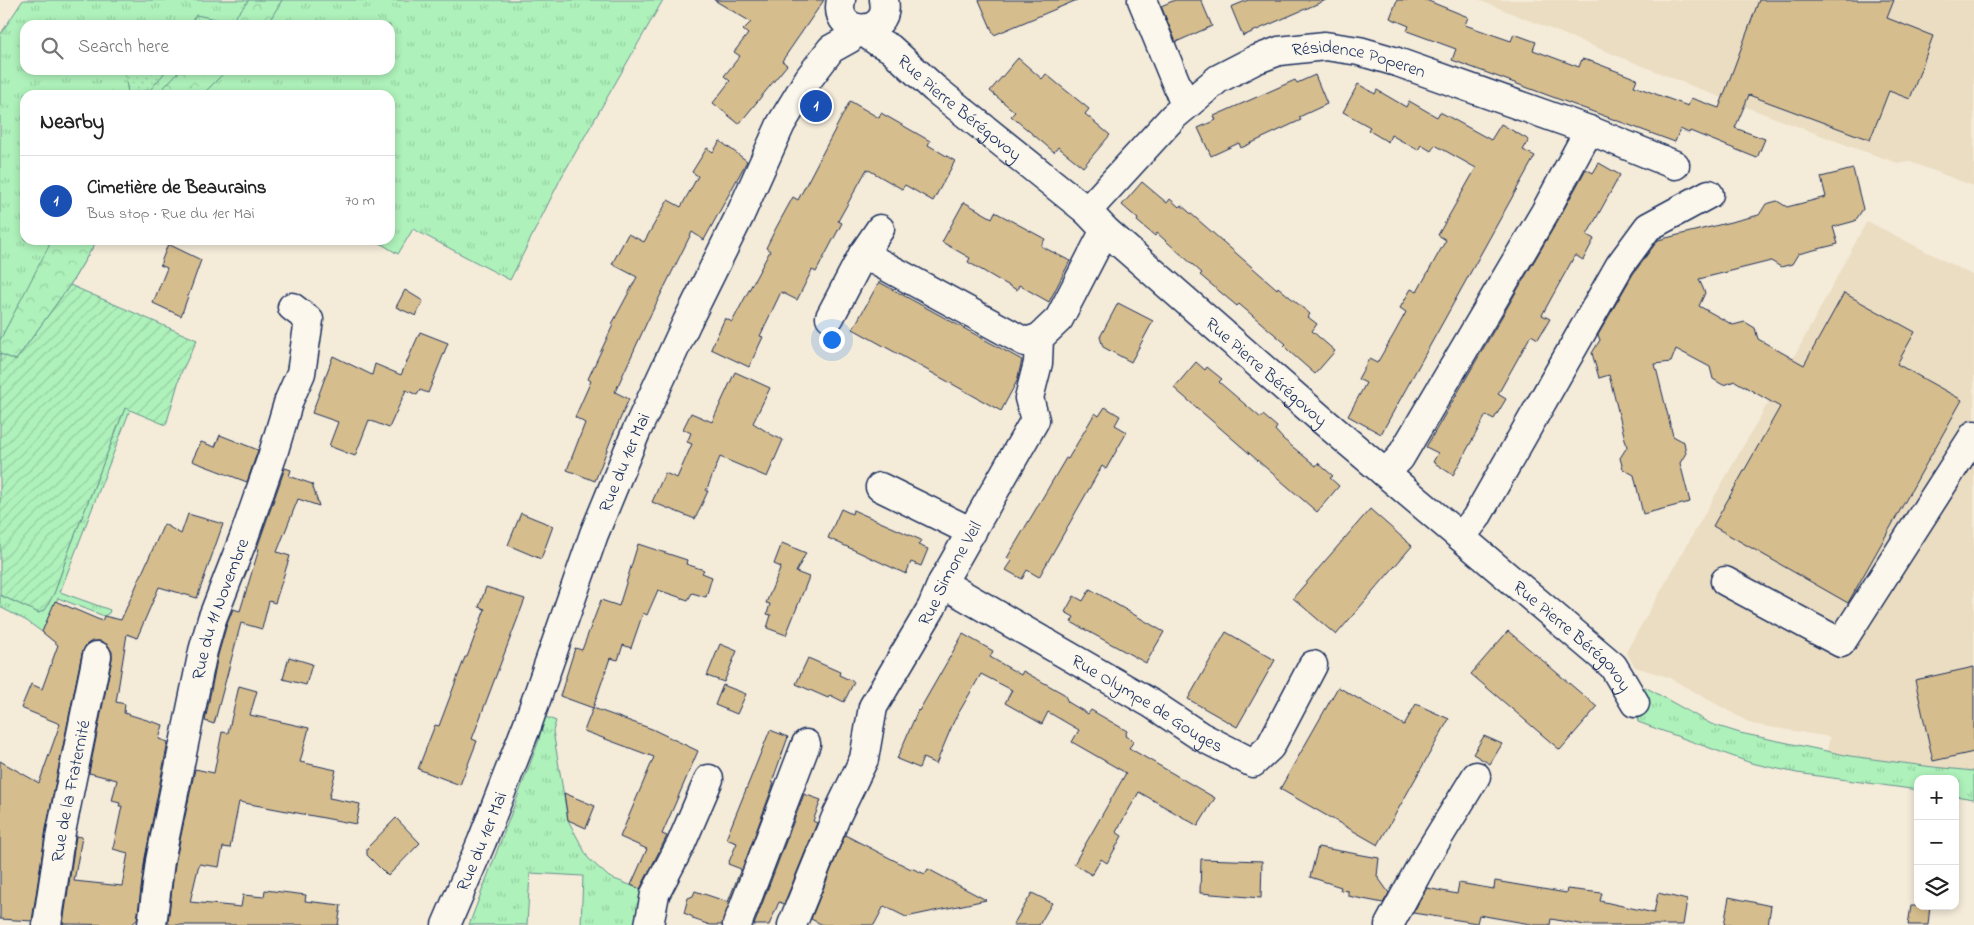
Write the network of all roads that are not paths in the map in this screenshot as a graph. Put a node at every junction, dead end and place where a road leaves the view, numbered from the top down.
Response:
1 (1142, 0) edge
2 (838, 3) edge
3 (877, 13) edge
4 (1186, 104) junction
5 (1589, 130) junction
6 (1675, 165) dead end
7 (1709, 194) dead end
8 (1096, 220) junction
9 (880, 229) dead end
10 (863, 254) junction
11 (292, 307) dead end
12 (830, 317) dead end
13 (1039, 338) junction
14 (1974, 435) edge
15 (1385, 473) junction
16 (880, 487) dead end
17 (972, 532) junction
18 (1461, 536) junction
19 (1725, 581) dead end
20 (942, 583) junction
21 (98, 656) dead end
22 (1313, 665) dead end
23 (1635, 703) dead end
24 (806, 744) dead end
25 (1476, 776) dead end
26 (709, 779) dead end
27 (47, 925) edge
28 (152, 925) edge
29 (446, 925) edge
30 (648, 925) edge
31 (737, 925) edge
32 (792, 925) edge
33 (1389, 925) edge

1 - 4 street
2 - 3 street, Rue Pierre Bérégovoy
3 - 8 street, Rue Pierre Bérégovoy
3 - 29 street, Rue du 1er Mai
4 - 5 street, Résidence Poperen
4 - 8 street, Résidence Poperen
5 - 6 street, Résidence Poperen
5 - 15 street
7 - 18 street
8 - 13 street
8 - 15 street, Rue Pierre Bérégovoy
9 - 10 street
10 - 12 street
10 - 13 street
11 - 28 street, Rue du 11 Novembre
13 - 17 street, Rue Simone Veil
14 - 19 street
15 - 18 street, Rue Pierre Bérégovoy
16 - 17 street
17 - 20 street, Rue Simone Veil
18 - 23 street, Rue Pierre Bérégovoy
20 - 22 street, Rue Olympe de Gouges
20 - 32 street, Rue Simone Veil
21 - 27 street, Rue de la Fraternité
24 - 31 street
25 - 33 street
26 - 30 street

